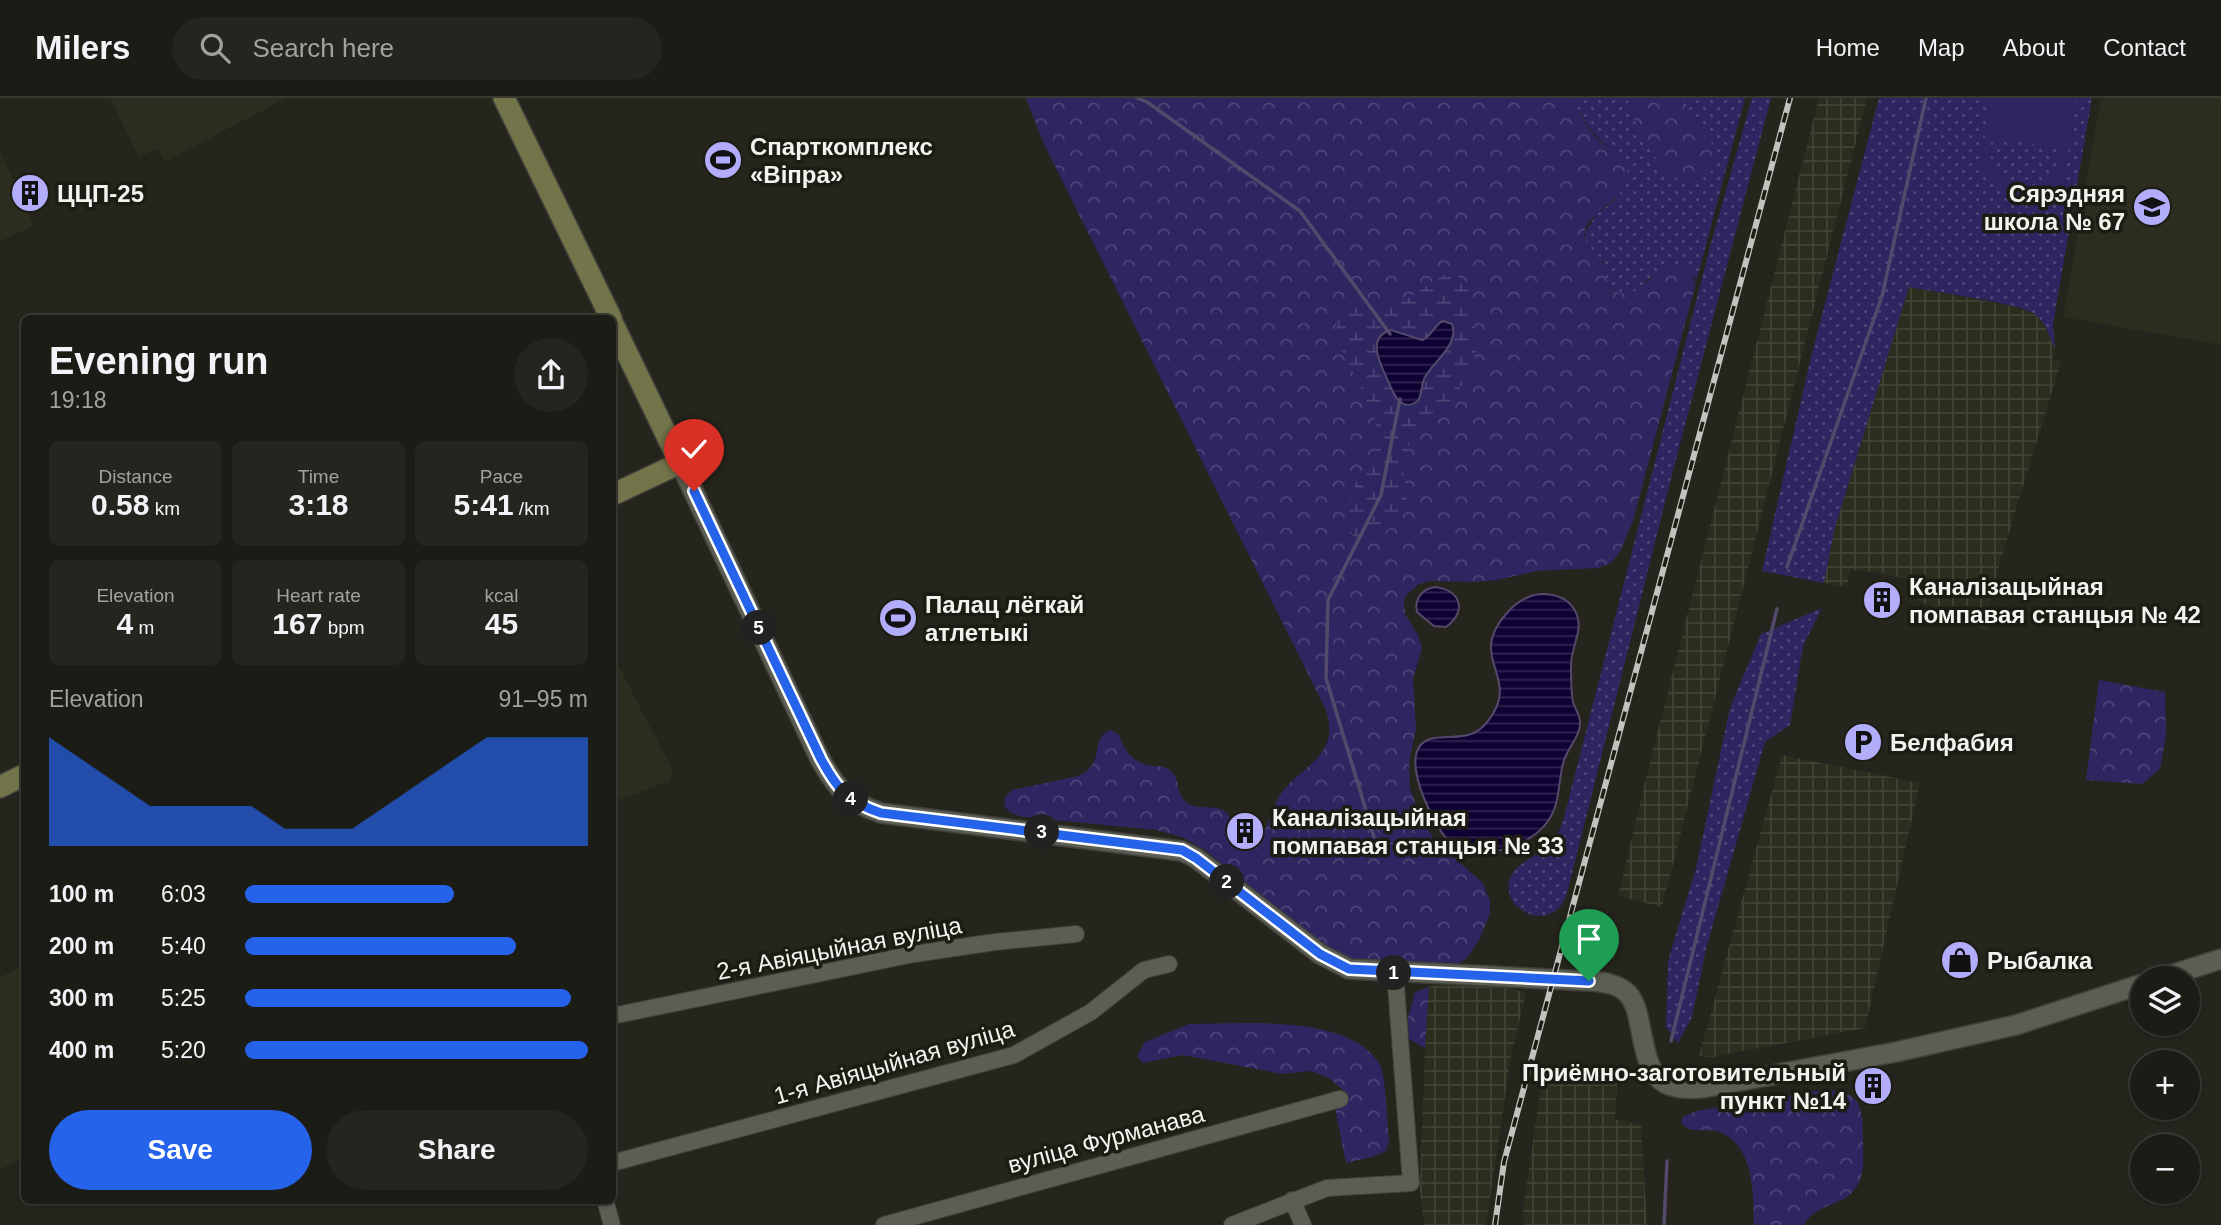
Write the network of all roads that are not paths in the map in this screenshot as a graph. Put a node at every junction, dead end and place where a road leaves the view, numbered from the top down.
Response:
1 (504, 98) edge
2 (610, 315) edge
3 (616, 328) edge
4 (680, 463) junction
5 (616, 493) edge
6 (21, 776) edge
7 (0, 787) edge
8 (1076, 933) dead end
9 (2221, 959) edge
10 (1169, 964) dead end
11 (2199, 966) edge
12 (1395, 973) junction
13 (2130, 988) edge
14 (616, 1015) edge
15 (1340, 1099) dead end
16 (616, 1162) edge
17 (1292, 1200) junction
18 (606, 1204) edge
19 (612, 1225) edge
20 (884, 1225) edge
21 (1232, 1225) edge
22 (1303, 1225) edge

1 - 2 main road
3 - 4 main road
4 - 5 main road
4 - 12 street
6 - 7 main road
8 - 14 street, 2-я Авіяцыйная вуліца
9 - 11 street
10 - 16 street, 1-я Авіяцыйная вуліца
12 - 13 street
12 - 17 street
15 - 20 street, вуліца Фурманава
17 - 21 street
17 - 22 street
18 - 19 street

